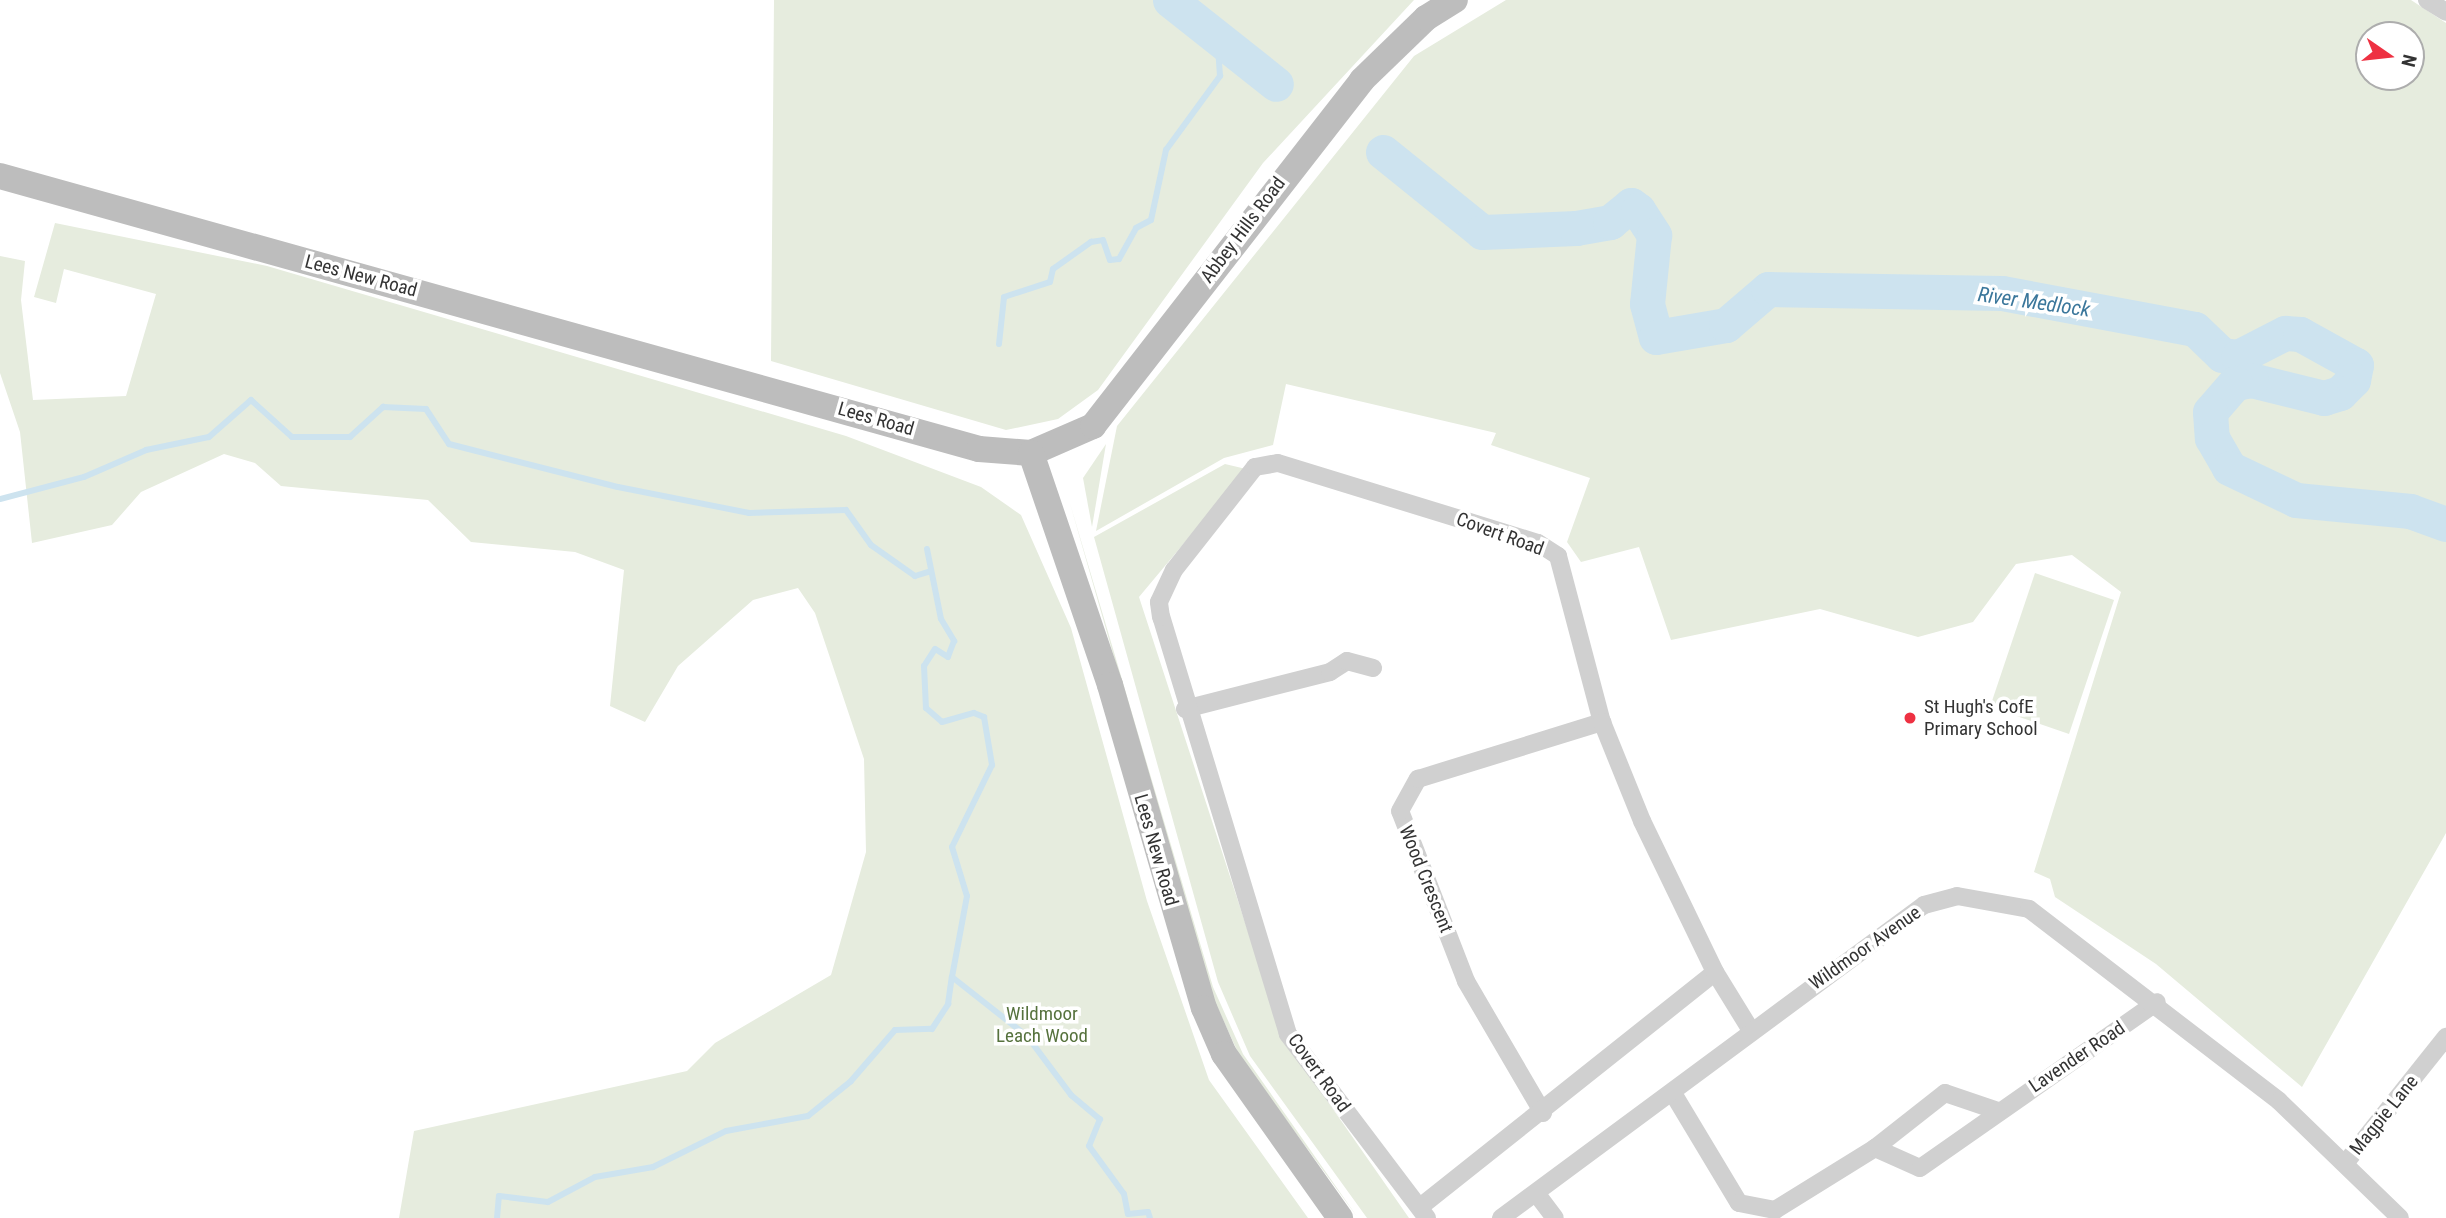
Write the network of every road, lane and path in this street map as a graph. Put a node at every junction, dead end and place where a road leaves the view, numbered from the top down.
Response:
1 (1455, 0) edge
2 (2427, 0) edge
3 (2446, 12) edge
4 (0, 176) edge
5 (722, 375) joint
6 (1031, 453) junction
7 (1373, 668) dead end
8 (1185, 709) junction
9 (1602, 722) junction
10 (1715, 972) junction
11 (2157, 1003) junction
12 (1750, 1029) junction
13 (2446, 1037) edge
14 (1674, 1095) junction
15 (1998, 1111) junction
16 (1542, 1113) junction
17 (1875, 1148) junction
18 (2347, 1161) junction
19 (1536, 1193) junction
20 (1424, 1213) edge
21 (1340, 1218) edge
22 (1501, 1218) edge
23 (1555, 1218) edge
24 (2400, 1218) edge

1 - 6 main road, Abbey Hills Road
2 - 3 street
4 - 5 main road, Lees New Road
5 - 6 main road, Lees Road
6 - 21 main road, Lees New Road
7 - 8 street
8 - 9 street, Covert Road
8 - 20 street, Covert Road
9 - 10 street, Covert Road
9 - 16 street, Wood Crescent
10 - 12 street, Covert Road
10 - 16 street
11 - 12 street, Wildmoor Avenue
11 - 15 street, Lavender Road
11 - 18 street, Wildmoor Avenue
12 - 14 street, Wildmoor Avenue
13 - 18 street, Magpie Lane
14 - 17 street
14 - 19 street, Wildmoor Avenue
15 - 17 street
15 - 17 street, Lavender Road
16 - 20 street
18 - 24 street, Wildmoor Avenue
19 - 22 street, Wildmoor Avenue
19 - 23 street

